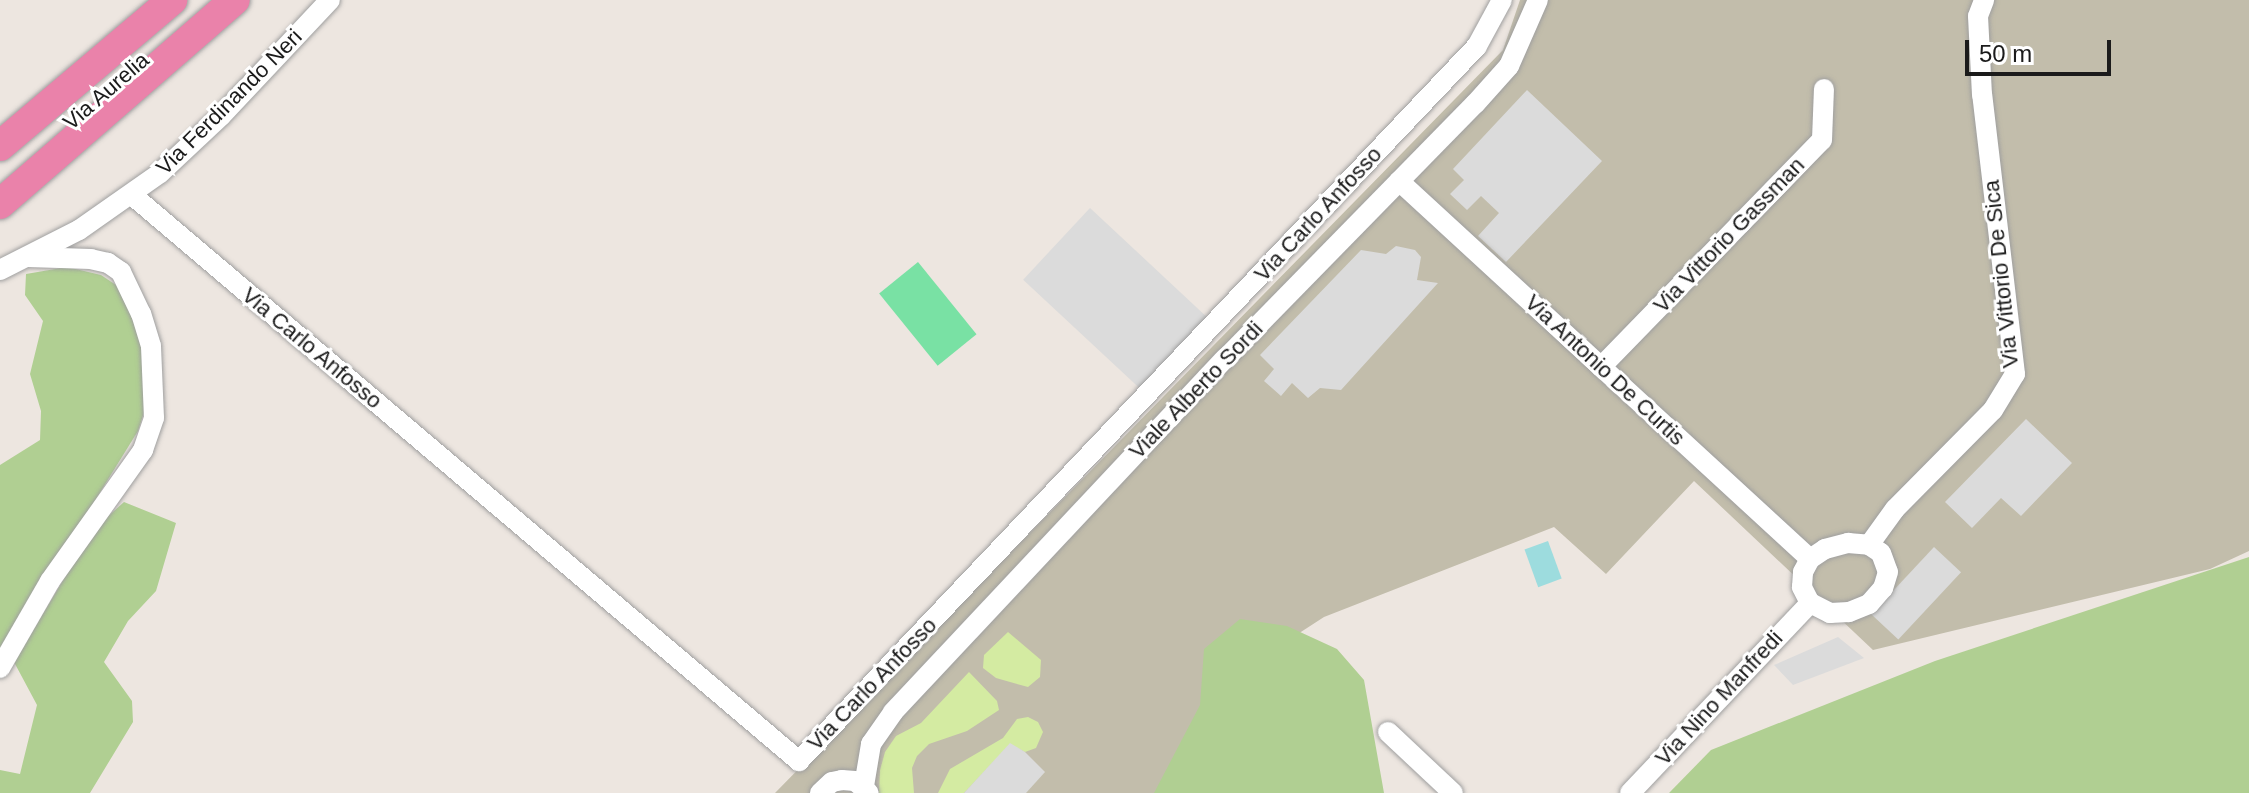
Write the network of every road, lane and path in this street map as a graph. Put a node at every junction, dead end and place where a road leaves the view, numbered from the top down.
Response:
1 (152, 0) edge
2 (172, 0) edge
3 (210, 0) edge
4 (235, 0) edge
5 (330, 0) edge
6 (1502, 0) edge
7 (1538, 0) edge
8 (1984, 0) edge
9 (103, 56) junction
10 (1824, 89) dead end
11 (0, 146) edge
12 (0, 181) edge
13 (1399, 181) junction
14 (132, 195) junction
15 (0, 204) edge
16 (28, 257) junction
17 (0, 270) edge
18 (1200, 338) junction
19 (1225, 359) junction
20 (1601, 367) junction
21 (1869, 545) junction
22 (1810, 559) junction
23 (1810, 603) junction
24 (0, 668) edge
25 (1388, 732) dead end
26 (799, 761) junction
27 (866, 790) edge
28 (822, 791) edge
29 (1453, 793) edge
30 (1630, 793) edge

1 - 9 highway
2 - 9 highway, Via Aurelia
3 - 12 highway, Via Aurelia
4 - 15 highway
5 - 14 street, Via Ferdinando Neri
6 - 18 street, Via Carlo Anfosso
7 - 13 street, Viale Alberto Sordi
8 - 21 street, Via Vittorio De Sica
9 - 11 highway, Via Aurelia
10 - 20 street, Via Vittorio Gassman
13 - 19 street, Viale Alberto Sordi
13 - 20 street, Via Antonio De Curtis
14 - 16 street, Via Ferdinando Neri
14 - 26 street, Via Carlo Anfosso
16 - 17 street, Via Ferdinando Neri
16 - 24 street
18 - 19 street
18 - 26 street, Via Carlo Anfosso
19 - 27 street, Viale Alberto Sordi
20 - 22 street, Via Antonio De Curtis
21 - 22 street
21 - 23 street
22 - 23 street
23 - 30 street, Via Nino Manfredi
25 - 29 street
26 - 28 street
27 - 28 street

